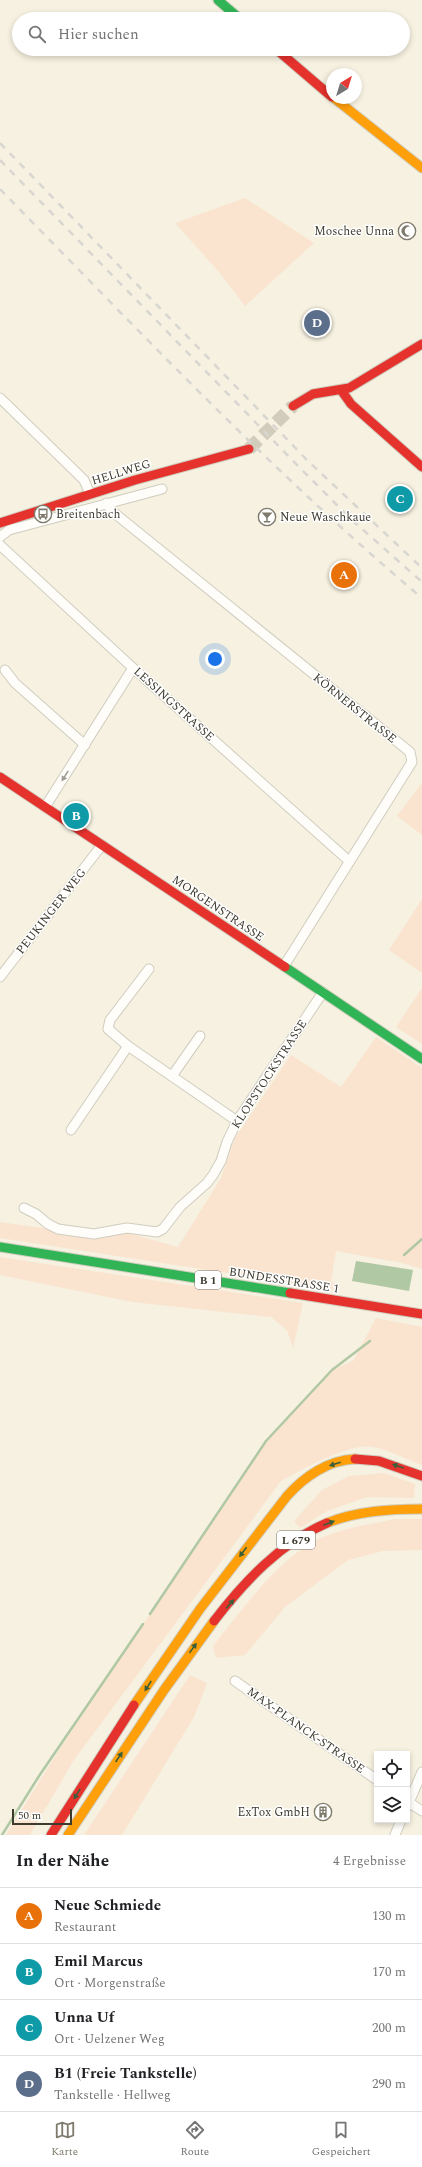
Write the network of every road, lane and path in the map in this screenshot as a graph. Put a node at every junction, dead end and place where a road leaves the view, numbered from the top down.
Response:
1 (218, 0) edge
2 (232, 12) edge
3 (284, 56) edge
4 (326, 91) edge
5 (342, 104) edge
6 (422, 168) edge
7 (422, 344) edge
8 (341, 390) junction
9 (0, 398) edge
10 (293, 406) tunnel mouth
11 (249, 449) tunnel mouth
12 (422, 467) edge
13 (162, 489) dead end
14 (90, 494) junction
15 (106, 503) junction
16 (0, 523) edge
17 (0, 537) edge
18 (0, 546) edge
19 (133, 668) junction
20 (5, 670) dead end
21 (85, 745) junction
22 (0, 777) edge
23 (45, 807) junction
24 (102, 845) junction
25 (349, 861) junction
26 (284, 966) junction
27 (149, 969) dead end
28 (0, 977) edge
29 (323, 992) junction
30 (200, 1036) dead end
31 (128, 1046) junction
32 (422, 1059) edge
33 (172, 1076) junction
34 (237, 1121) junction
35 (71, 1130) dead end
36 (24, 1208) dead end
37 (0, 1247) edge
38 (422, 1314) edge
39 (422, 1476) edge
40 (422, 1509) edge
41 (235, 1681) dead end
42 (422, 1772) edge
43 (374, 1778) edge
44 (410, 1799) edge
45 (410, 1804) edge
46 (422, 1811) edge
47 (400, 1823) edge
48 (52, 1835) edge
49 (68, 1835) edge
50 (395, 1835) edge

1 - 2 main road
3 - 4 main road
5 - 6 main road
7 - 8 main road
8 - 10 main road
8 - 12 main road
9 - 14 street
11 - 14 main road, HELLWEG
13 - 15 street, HELLWEG
14 - 16 main road, HELLWEG
15 - 17 street, HELLWEG
15 - 25 street, KÖRNERSTRASSE
18 - 19 street, LESSINGSTRASSE
19 - 21 street
19 - 25 street, LESSINGSTRASSE
20 - 21 street
21 -> 23 street
22 - 23 main road, MORGENSTRASSE
23 - 24 main road, MORGENSTRASSE
24 - 26 main road, MORGENSTRASSE
24 - 28 street, PEUKINGER WEG
25 - 26 street, KÖRNERSTRASSE
26 - 29 main road, MORGENSTRASSE
27 - 31 street
29 - 32 main road, MORGENSTRASSE
29 - 34 street, KLOPSTOCKSTRASSE
30 - 33 street
31 - 33 street
31 - 35 street
33 - 34 street
34 - 36 street, KLOPSTOCKSTRASSE
37 - 38 main road, BUNDESSTRASSE 1 / B 1
39 -> 48 main road, L 679
49 -> 40 main road, L 679
41 - 43 street, MAX-PLANCK-STRASSE
42 - 44 street
45 - 46 street
47 - 50 street

